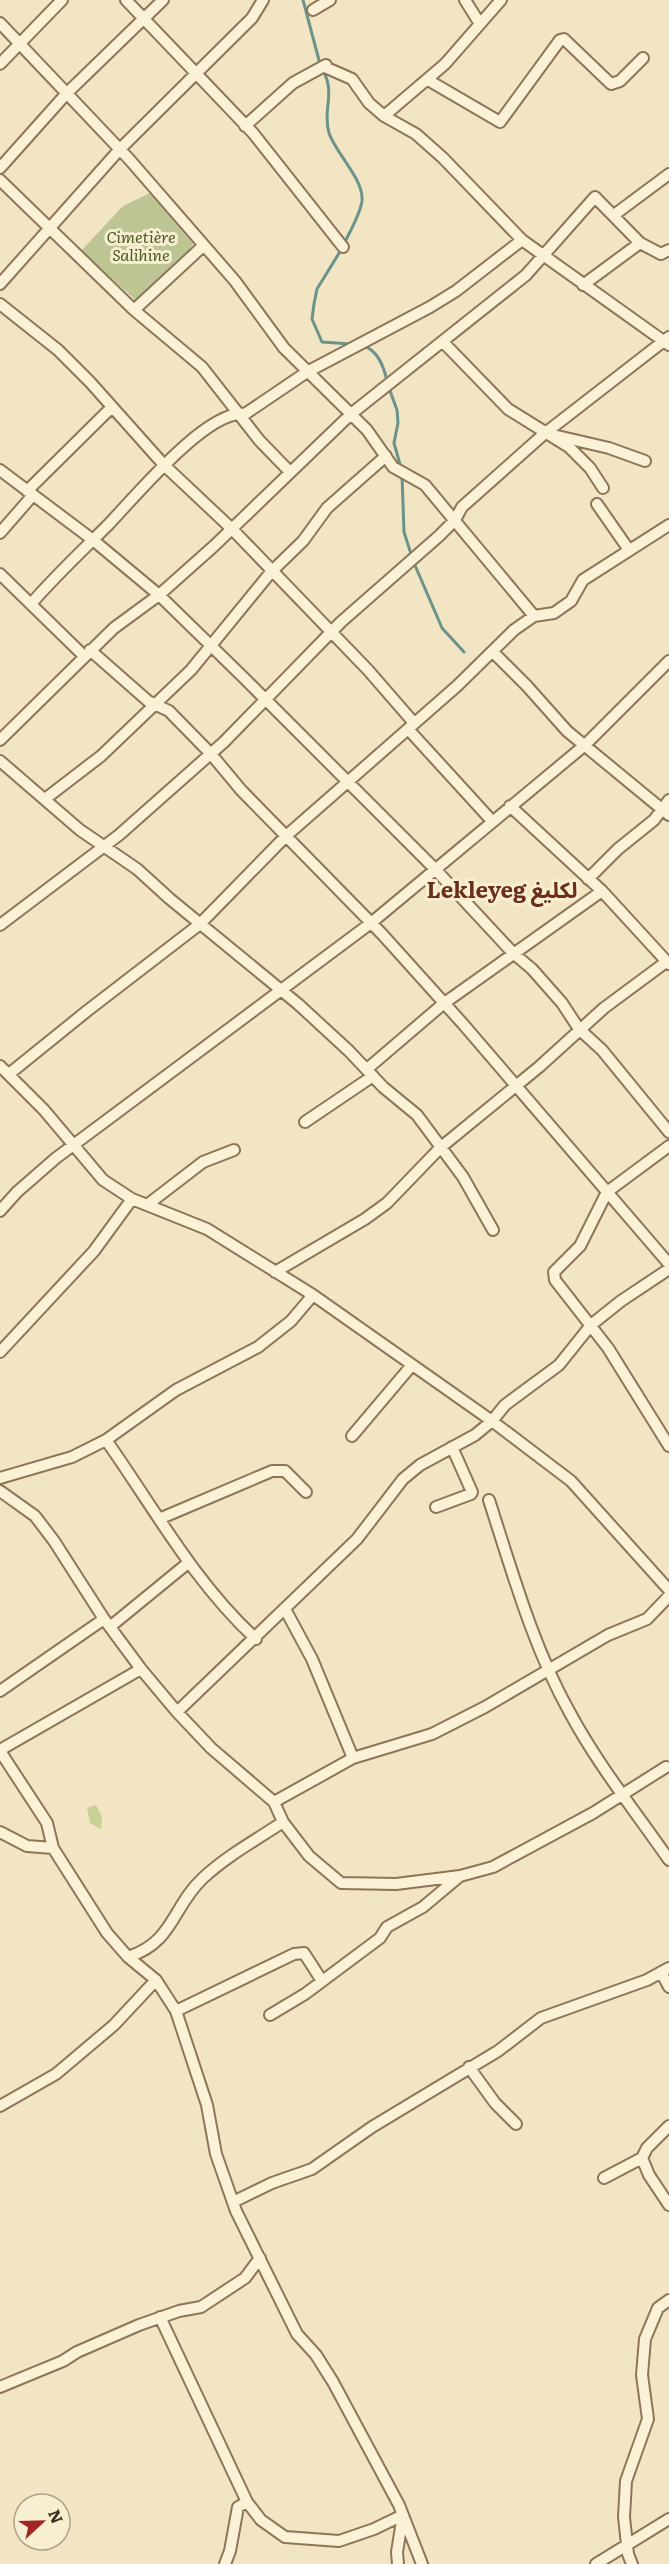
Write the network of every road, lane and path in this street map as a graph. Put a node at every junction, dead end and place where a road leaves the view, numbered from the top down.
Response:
1 (62, 0) edge
2 (126, 0) edge
3 (163, 0) edge
4 (263, 0) edge
5 (330, 0) edge
6 (465, 0) edge
7 (501, 0) edge
8 (313, 10) dead end
9 (144, 19) junction
10 (0, 23) edge
11 (480, 24) junction
12 (20, 44) junction
13 (643, 58) dead end
14 (0, 64) edge
15 (196, 73) junction
16 (428, 80) junction
17 (67, 93) junction
18 (384, 116) junction
19 (245, 126) junction
20 (120, 149) junction
21 (0, 168) edge
22 (669, 174) edge
23 (0, 180) edge
24 (614, 215) junction
25 (50, 228) junction
26 (522, 240) junction
27 (640, 243) junction
28 (203, 246) junction
29 (343, 247) dead end
30 (669, 250) edge
31 (544, 256) junction
32 (0, 284) edge
33 (583, 285) junction
34 (0, 304) edge
35 (134, 310) junction
36 (668, 341) edge
37 (443, 342) junction
38 (307, 372) junction
39 (111, 408) junction
40 (238, 413) junction
41 (351, 414) junction
42 (544, 434) junction
43 (386, 456) junction
44 (645, 461) dead end
45 (164, 465) junction
46 (0, 470) edge
47 (290, 472) junction
48 (603, 488) dead end
49 (30, 493) junction
50 (597, 504) dead end
51 (455, 520) junction
52 (669, 525) edge
53 (232, 529) junction
54 (0, 533) edge
55 (93, 540) junction
56 (629, 550) junction
57 (271, 572) junction
58 (0, 574) edge
59 (159, 595) junction
60 (31, 604) junction
61 (534, 616) junction
62 (331, 632) junction
63 (212, 647) junction
64 (493, 652) junction
65 (87, 653) junction
66 (669, 661) edge
67 (266, 700) junction
68 (156, 705) junction
69 (411, 726) junction
70 (0, 740) edge
71 (585, 745) junction
72 (211, 754) junction
73 (0, 761) edge
74 (346, 783) junction
75 (45, 799) junction
76 (669, 800) edge
77 (510, 806) junction
78 (664, 812) edge
79 (492, 821) junction
80 (286, 836) junction
81 (105, 846) junction
82 (434, 868) junction
83 (588, 879) junction
84 (602, 891) junction
85 (371, 923) junction
86 (200, 924) junction
87 (0, 925) edge
88 (513, 953) junction
89 (668, 963) edge
90 (280, 990) junction
91 (443, 1004) junction
92 (579, 1029) junction
93 (0, 1066) edge
94 (370, 1072) junction
95 (9, 1074) junction
96 (516, 1086) junction
97 (305, 1122) dead end
98 (669, 1132) edge
99 (75, 1146) junction
100 (669, 1146) edge
101 (440, 1148) junction
102 (234, 1150) dead end
103 (607, 1192) junction
104 (132, 1199) junction
105 (147, 1204) junction
106 (0, 1211) edge
107 (493, 1230) dead end
108 (669, 1264) edge
109 (669, 1269) edge
110 (275, 1272) junction
111 (313, 1295) junction
112 (591, 1325) junction
113 (0, 1352) edge
114 (412, 1365) junction
115 (492, 1421) junction
116 (352, 1436) dead end
117 (106, 1440) junction
118 (669, 1446) edge
119 (452, 1447) junction
120 (0, 1478) edge
121 (0, 1491) edge
122 (306, 1492) dead end
123 (489, 1500) dead end
124 (436, 1507) dead end
125 (159, 1519) junction
126 (188, 1563) junction
127 (669, 1590) edge
128 (669, 1596) edge
129 (285, 1609) junction
130 (108, 1623) junction
131 (256, 1639) junction
132 (141, 1669) junction
133 (549, 1669) junction
134 (0, 1691) edge
135 (177, 1712) junction
136 (0, 1750) edge
137 (352, 1758) junction
138 (666, 1767) dead end
139 (620, 1794) junction
140 (274, 1802) junction
141 (283, 1822) junction
142 (0, 1832) edge
143 (53, 1848) junction
144 (669, 1860) edge
145 (460, 1876) junction
146 (128, 1957) junction
147 (665, 1970) edge
148 (156, 1980) junction
149 (322, 1981) junction
150 (669, 1987) edge
151 (176, 2011) junction
152 (270, 2015) dead end
153 (469, 2067) junction
154 (0, 2106) edge
155 (516, 2124) dead end
156 (669, 2126) edge
157 (642, 2158) junction
158 (604, 2178) dead end
159 (233, 2202) junction
160 (669, 2205) edge
161 (260, 2258) junction
162 (669, 2300) edge
163 (160, 2318) junction
164 (0, 2387) edge
165 (248, 2502) junction
166 (403, 2515) junction
167 (669, 2519) edge
168 (627, 2545) junction
169 (424, 2563) edge
170 (225, 2564) edge
171 (398, 2564) edge
172 (596, 2564) edge
173 (632, 2564) edge

1 - 12 street
2 - 9 street
3 - 9 street
4 - 15 street
5 - 8 street
6 - 11 street
7 - 11 street
9 - 15 street
9 - 17 street
10 - 12 street
11 - 16 street
12 - 14 street
12 - 17 street
13 - 16 street
15 - 19 street
15 - 20 street
16 - 18 street
17 - 20 street
17 - 21 street
18 - 19 street
18 - 26 street
19 - 29 street
20 - 25 street
20 - 28 street
22 - 24 street
23 - 25 street
24 - 27 street
24 - 31 street
25 - 32 street
25 - 35 street
26 - 31 street
26 - 38 street
27 - 30 street
27 - 33 street
28 - 35 street
28 - 38 street
31 - 33 street
31 - 37 street
33 - 36 street
34 - 39 street
35 - 40 street
36 - 42 street
37 - 41 street
37 - 42 street
38 - 40 street
38 - 41 street
39 - 45 street
39 - 49 street
40 - 45 street
40 - 47 street
41 - 43 street
41 - 47 street
42 - 44 street
42 - 48 street
42 - 51 street
43 - 51 street
43 - 57 street
45 - 53 street
45 - 55 street
46 - 49 street
47 - 53 street
49 - 54 street
49 - 55 street
50 - 56 street
51 - 61 street
51 - 62 street
52 - 56 street
53 - 57 street
53 - 59 street
55 - 59 street
55 - 60 street
56 - 61 street
57 - 62 street
57 - 63 street
58 - 60 street
59 - 63 street
59 - 65 street
60 - 65 street
61 - 64 street
62 - 67 street
62 - 69 street
63 - 67 street
63 - 68 street
64 - 69 street
64 - 71 street
65 - 68 street
65 - 70 street
66 - 71 street
67 - 72 street
67 - 74 street
68 - 72 street
68 - 75 street
69 - 74 street
69 - 79 street
71 - 77 street
71 - 78 street
72 - 80 street
72 - 81 street
73 - 75 street
74 - 80 street
74 - 82 street
75 - 81 street
76 - 78 street
77 - 79 street
77 - 83 street
78 - 83 street
79 - 82 street
80 - 85 street
80 - 86 street
81 - 86 street
81 - 87 street
82 - 85 street
82 - 88 street
83 - 84 street
84 - 88 street
84 - 89 street
85 - 90 street
85 - 91 street
86 - 90 street
86 - 95 street
88 - 91 street
88 - 92 street
89 - 92 street
90 - 94 street
90 - 99 street
91 - 94 street
91 - 96 street
92 - 96 street
92 - 98 street
93 - 95 street
94 - 97 street
94 - 101 street
95 - 99 street
96 - 101 street
96 - 103 street
99 - 104 street
99 - 106 street
100 - 103 street
101 - 107 street
101 - 110 street
102 - 105 street
103 - 108 street
103 - 112 street
104 - 105 street
104 - 113 street
105 - 110 street
109 - 112 street
110 - 111 street
111 - 114 street
111 - 117 street
112 - 115 street
112 - 118 street
114 - 115 street
114 - 116 street
115 - 119 street
115 - 127 street
117 - 120 street
117 - 125 street
119 - 124 street
119 - 129 street
121 - 130 street
122 - 125 street
123 - 133 street
125 - 126 street
126 - 130 street
126 - 131 street
128 - 133 street
129 - 131 street
129 - 137 street
130 - 132 street
130 - 134 street
131 - 135 street
132 - 135 street
132 - 136 street
133 - 137 street
133 - 139 street
135 - 140 street
136 - 143 street
137 - 140 street
138 - 139 street
139 - 144 street
139 - 145 street
140 - 141 street
141 - 145 street
141 - 146 street
142 - 143 street
143 - 146 street
145 - 149 street
146 - 148 street
147 - 150 street
147 - 153 street
148 - 151 street
148 - 154 street
149 - 151 street
149 - 152 street
151 - 159 street
153 - 155 street
153 - 159 street
156 - 157 street
157 - 158 street
157 - 160 street
159 - 161 street
161 - 163 street
161 - 166 street
162 - 168 street
163 - 164 street
163 - 165 street
165 - 166 street
165 - 170 street
166 - 169 street
166 - 171 street
167 - 168 street
168 - 172 street
168 - 173 street

